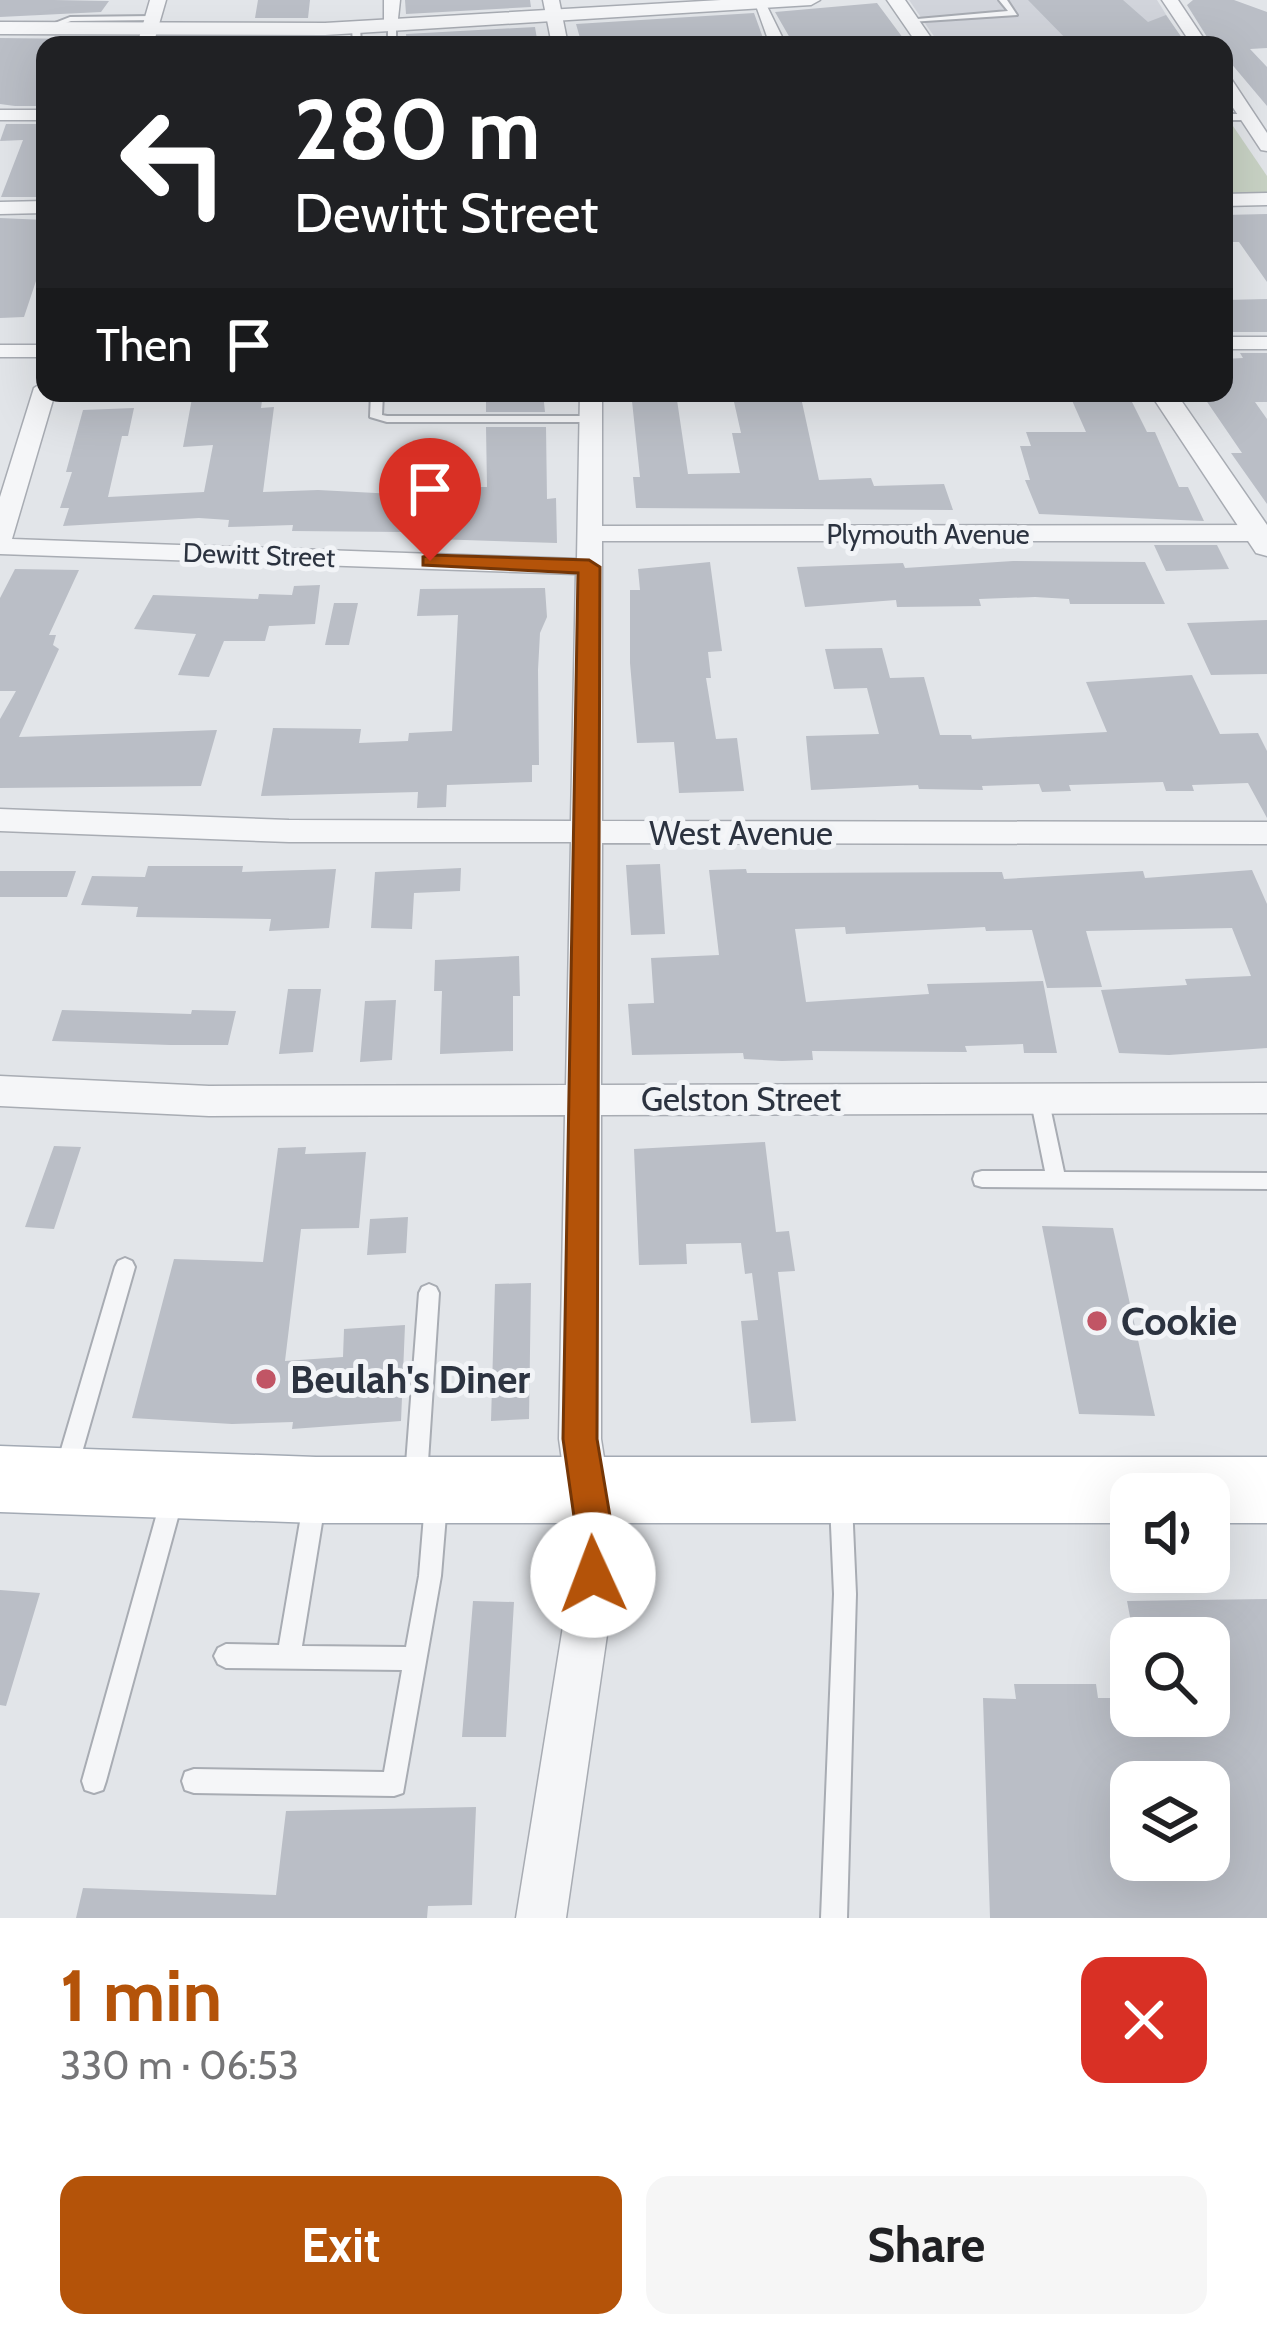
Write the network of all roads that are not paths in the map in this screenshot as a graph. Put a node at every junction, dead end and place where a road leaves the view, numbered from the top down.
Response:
1 (392, 0) edge
2 (811, 0) edge
3 (896, 0) edge
4 (1170, 0) edge
5 (1005, 2) edge
6 (722, 3) edge
7 (758, 3) junction
8 (552, 8) edge
9 (910, 20) junction
10 (151, 23) edge
11 (0, 28) edge
12 (392, 35) edge
13 (233, 36) edge
14 (356, 36) edge
15 (774, 36) edge
16 (921, 36) edge
17 (1194, 36) edge
18 (1233, 94) edge
19 (1267, 107) edge
20 (1245, 112) junction
21 (0, 115) edge
22 (36, 115) edge
23 (1233, 115) edge
24 (1267, 146) edge
25 (1233, 200) edge
26 (1267, 200) edge
27 (36, 207) edge
28 (0, 208) edge
29 (1233, 343) edge
30 (1267, 343) edge
31 (0, 351) edge
32 (36, 351) edge
33 (41, 402) edge
34 (375, 402) edge
35 (1169, 402) edge
36 (591, 406) edge
37 (1264, 538) edge
38 (0, 542) edge
39 (589, 550) junction
40 (0, 820) edge
41 (586, 833) junction
42 (1267, 833) edge
43 (0, 1091) edge
44 (1039, 1097) junction
45 (586, 1099) junction
46 (1267, 1099) edge
47 (982, 1178) dead end
48 (1056, 1179) junction
49 (1267, 1181) edge
50 (125, 1267) dead end
51 (429, 1293) dead end
52 (31, 1481) edge
53 (176, 1487) junction
54 (316, 1490) junction
55 (426, 1490) junction
56 (588, 1490) junction
57 (840, 1490) junction
58 (1267, 1490) edge
59 (226, 1656) dead end
60 (289, 1657) junction
61 (416, 1659) junction
62 (94, 1781) dead end
63 (194, 1781) dead end
64 (541, 1918) edge
65 (835, 1918) edge

1 - 12 street
2 - 7 street
3 - 9 street
4 - 17 street
5 - 9 lane
6 - 7 street
6 - 8 street
7 - 15 street
8 - 12 street
9 - 16 street
10 - 11 street
10 - 13 street
12 - 14 street
18 - 20 street
19 - 20 street
20 - 23 lane
20 - 24 street
21 - 22 street
25 - 26 street
27 - 28 street
29 - 30 street
31 - 32 street
33 - 38 street
34 - 36 lane
35 - 37 street
36 - 39 street
37 - 39 street, Plymouth Avenue
38 - 39 street, Dewitt Street
39 - 41 street
40 - 41 street, West Avenue
41 - 42 street, West Avenue
41 - 45 street
43 - 45 street, Gelston Street
44 - 45 street, Gelston Street
44 - 46 street, Gelston Street
44 - 48 lane
45 - 56 street
47 - 48 lane
48 - 49 lane
50 - 52 lane
51 - 55 lane
52 - 53 main road
53 - 54 main road
53 - 62 lane
54 - 55 main road
54 - 60 lane
55 - 56 main road
55 - 61 lane
56 - 57 main road
56 - 64 street
57 - 58 main road
57 - 65 lane
59 - 60 lane
60 - 61 lane
61 - 63 lane

